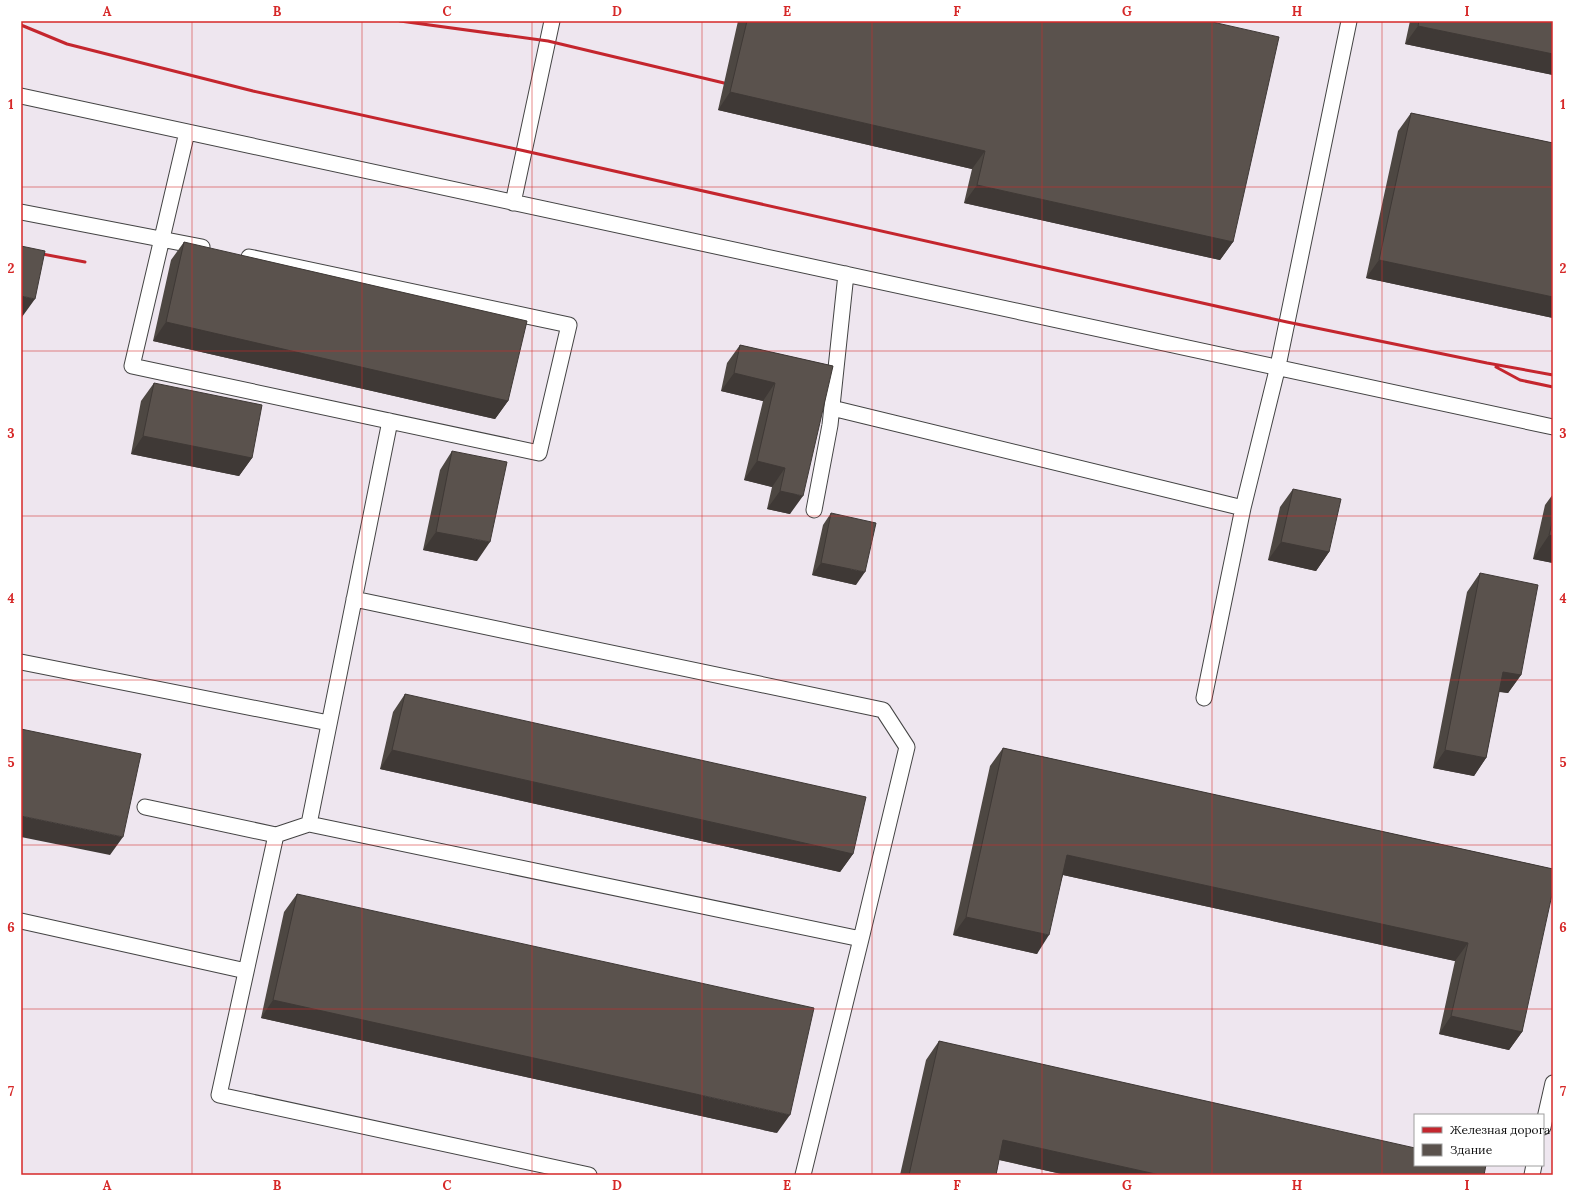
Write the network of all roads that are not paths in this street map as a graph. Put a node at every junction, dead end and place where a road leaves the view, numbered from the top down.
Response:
1 (552, 21) edge
2 (1349, 21) edge
3 (21, 96) edge
4 (187, 132) junction
5 (513, 203) junction
6 (21, 212) edge
7 (162, 239) junction
8 (216, 250) edge
9 (239, 255) edge
10 (846, 274) junction
11 (1278, 366) junction
12 (832, 408) junction
13 (390, 421) junction
14 (1553, 427) edge
15 (1243, 508) junction
16 (814, 510) dead end
17 (354, 599) junction
18 (21, 662) edge
19 (1204, 698) dead end
20 (329, 723) junction
21 (145, 807) dead end
22 (309, 824) junction
23 (276, 835) junction
24 (21, 921) edge
25 (861, 939) junction
26 (246, 971) junction
27 (1553, 1083) edge
28 (1544, 1123) edge
29 (588, 1175) edge
30 (803, 1175) edge

1 - 5 lane
2 - 11 lane
3 - 4 lane
4 - 5 lane
4 - 7 lane
5 - 10 lane
6 - 7 lane
7 - 8 lane
7 - 13 lane
9 - 13 lane
10 - 11 lane
10 - 12 lane
11 - 14 lane
11 - 15 lane
12 - 15 lane
12 - 16 lane
13 - 17 lane
15 - 19 lane
17 - 20 lane
17 - 25 lane
18 - 20 lane
20 - 22 lane
21 - 23 lane
22 - 23 lane
22 - 25 lane
23 - 26 lane
24 - 26 lane
25 - 30 lane
26 - 29 lane
27 - 28 lane

